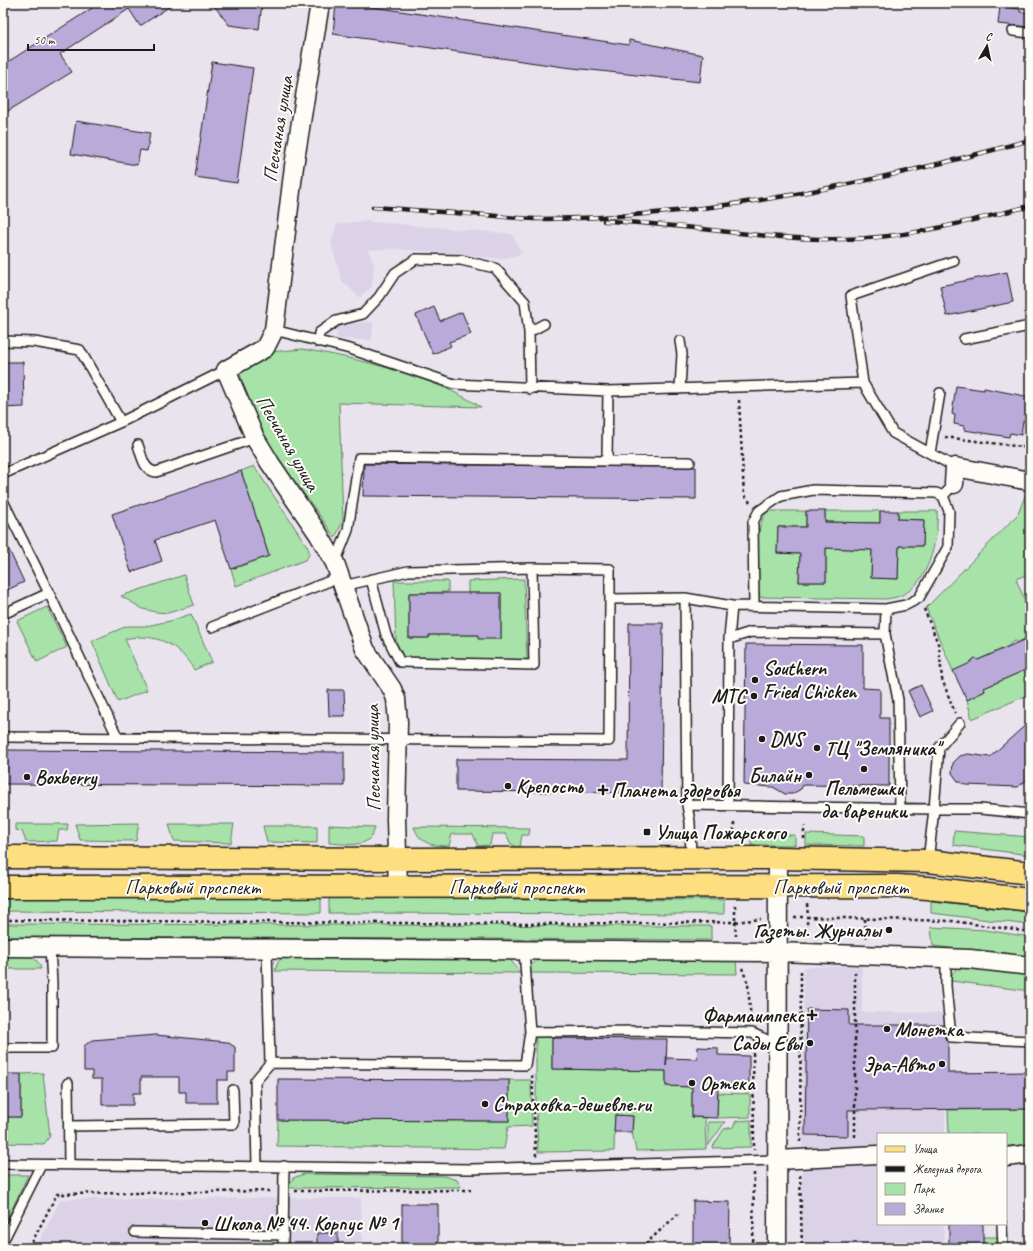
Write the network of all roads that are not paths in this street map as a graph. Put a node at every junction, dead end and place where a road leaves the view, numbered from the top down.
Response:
1 (320, 3) edge
2 (1013, 31) dead end
3 (1030, 33) edge
4 (954, 261) dead end
5 (544, 324) dead end
6 (1030, 326) edge
7 (274, 330) junction
8 (529, 332) junction
9 (964, 338) dead end
10 (3, 341) edge
11 (680, 341) dead end
12 (318, 342) junction
13 (226, 370) junction
14 (863, 383) junction
15 (530, 389) junction
16 (680, 389) junction
17 (608, 392) junction
18 (940, 393) dead end
19 (121, 422) junction
20 (255, 438) junction
21 (138, 445) dead end
22 (930, 453) junction
23 (607, 460) junction
24 (690, 462) dead end
25 (3, 474) edge
26 (1030, 481) edge
27 (951, 482) junction
28 (3, 500) edge
29 (532, 568) junction
30 (339, 575) junction
31 (371, 579) junction
32 (49, 593) junction
33 (610, 598) junction
34 (685, 598) junction
35 (754, 605) junction
36 (732, 606) junction
37 (886, 609) junction
38 (3, 614) edge
39 (212, 627) dead end
40 (885, 634) junction
41 (729, 639) junction
42 (960, 724) road end
43 (3, 737) edge
44 (118, 738) junction
45 (397, 741) junction
46 (687, 805) junction
47 (728, 806) junction
48 (900, 808) junction
49 (934, 808) junction
50 (1030, 814) edge
51 (3, 857) edge
52 (692, 858) junction
53 (778, 858) junction
54 (398, 859) junction
55 (928, 861) junction
56 (1030, 873) edge
57 (778, 886) junction
58 (3, 887) edge
59 (398, 888) junction
60 (1030, 900) edge
61 (3, 947) edge
62 (50, 947) junction
63 (267, 949) junction
64 (524, 950) junction
65 (778, 952) junction
66 (946, 958) junction
67 (1030, 966) edge
68 (530, 1032) junction
69 (1030, 1041) edge
70 (778, 1045) junction
71 (3, 1048) edge
72 (270, 1063) junction
73 (68, 1083) dead end
74 (233, 1090) dead end
75 (69, 1126) junction
76 (1030, 1154) edge
77 (877, 1155) edge
78 (1007, 1157) edge
79 (777, 1160) junction
80 (3, 1164) edge
81 (41, 1164) junction
82 (69, 1164) junction
83 (257, 1166) junction
84 (284, 1166) junction
85 (1002, 1225) edge
86 (135, 1232) dead end
87 (283, 1235) junction
88 (3, 1241) edge
89 (283, 1248) edge
90 (777, 1248) edge
91 (1003, 1248) edge

1 - 7 street, Песчаная улица
2 - 3 lane
4 - 14 lane
5 - 8 lane
6 - 9 lane
7 - 12 lane
7 - 13 street, Песчаная улица
8 - 12 lane
8 - 15 lane
10 - 19 lane
11 - 16 lane
12 - 15 lane
13 - 19 lane
13 - 20 street, Песчаная улица
14 - 16 lane
14 - 22 lane
15 - 17 lane
16 - 17 lane
17 - 23 lane
18 - 22 lane
19 - 25 lane
20 - 21 lane
20 - 30 street, Песчаная улица
22 - 27 lane
23 - 24 lane
23 - 30 lane
26 - 27 street
27 - 35 lane
27 - 37 lane
28 - 32 lane
29 - 31 lane
29 - 31 lane
29 - 33 lane
30 - 31 lane
30 - 39 lane
30 - 45 street, Песчаная улица
32 - 38 lane
32 - 44 lane
33 - 34 lane
33 - 45 lane
34 - 36 lane
34 - 46 lane
35 - 36 lane
35 - 37 lane
36 - 41 lane
37 - 40 lane
40 - 41 lane
40 - 48 lane
41 - 47 lane
42 - 49 lane
43 - 44 lane
44 - 45 lane
45 - 54 street, Песчаная улица
46 - 47 lane
46 - 52 lane
47 - 48 lane
48 - 49 lane
49 - 50 lane
49 - 55 lane
51 - 54 main road, Парковый проспект
52 - 53 main road, Парковый проспект
52 - 54 main road, Парковый проспект
53 - 55 main road, Парковый проспект
53 - 57 street
54 - 59 street, Песчаная улица
55 - 56 main road, Парковый проспект
57 - 59 main road, Парковый проспект
57 - 60 main road, Парковый проспект
57 - 65 street
58 - 59 main road, Парковый проспект
61 - 62 street
62 - 63 street
62 - 71 lane
63 - 64 street
63 - 72 lane
64 - 65 street
64 - 68 lane
65 - 66 street
65 - 70 street
66 - 67 street
66 - 69 lane
68 - 70 lane
68 - 72 lane
70 - 79 street
72 - 83 lane
73 - 75 lane
74 - 75 lane
75 - 82 lane
76 - 78 street
77 - 79 street
79 - 84 lane
79 - 90 street
80 - 81 lane
81 - 82 lane
81 - 88 lane
82 - 83 lane
83 - 84 lane
84 - 87 lane
85 - 91 lane
86 - 87 lane
87 - 89 lane

